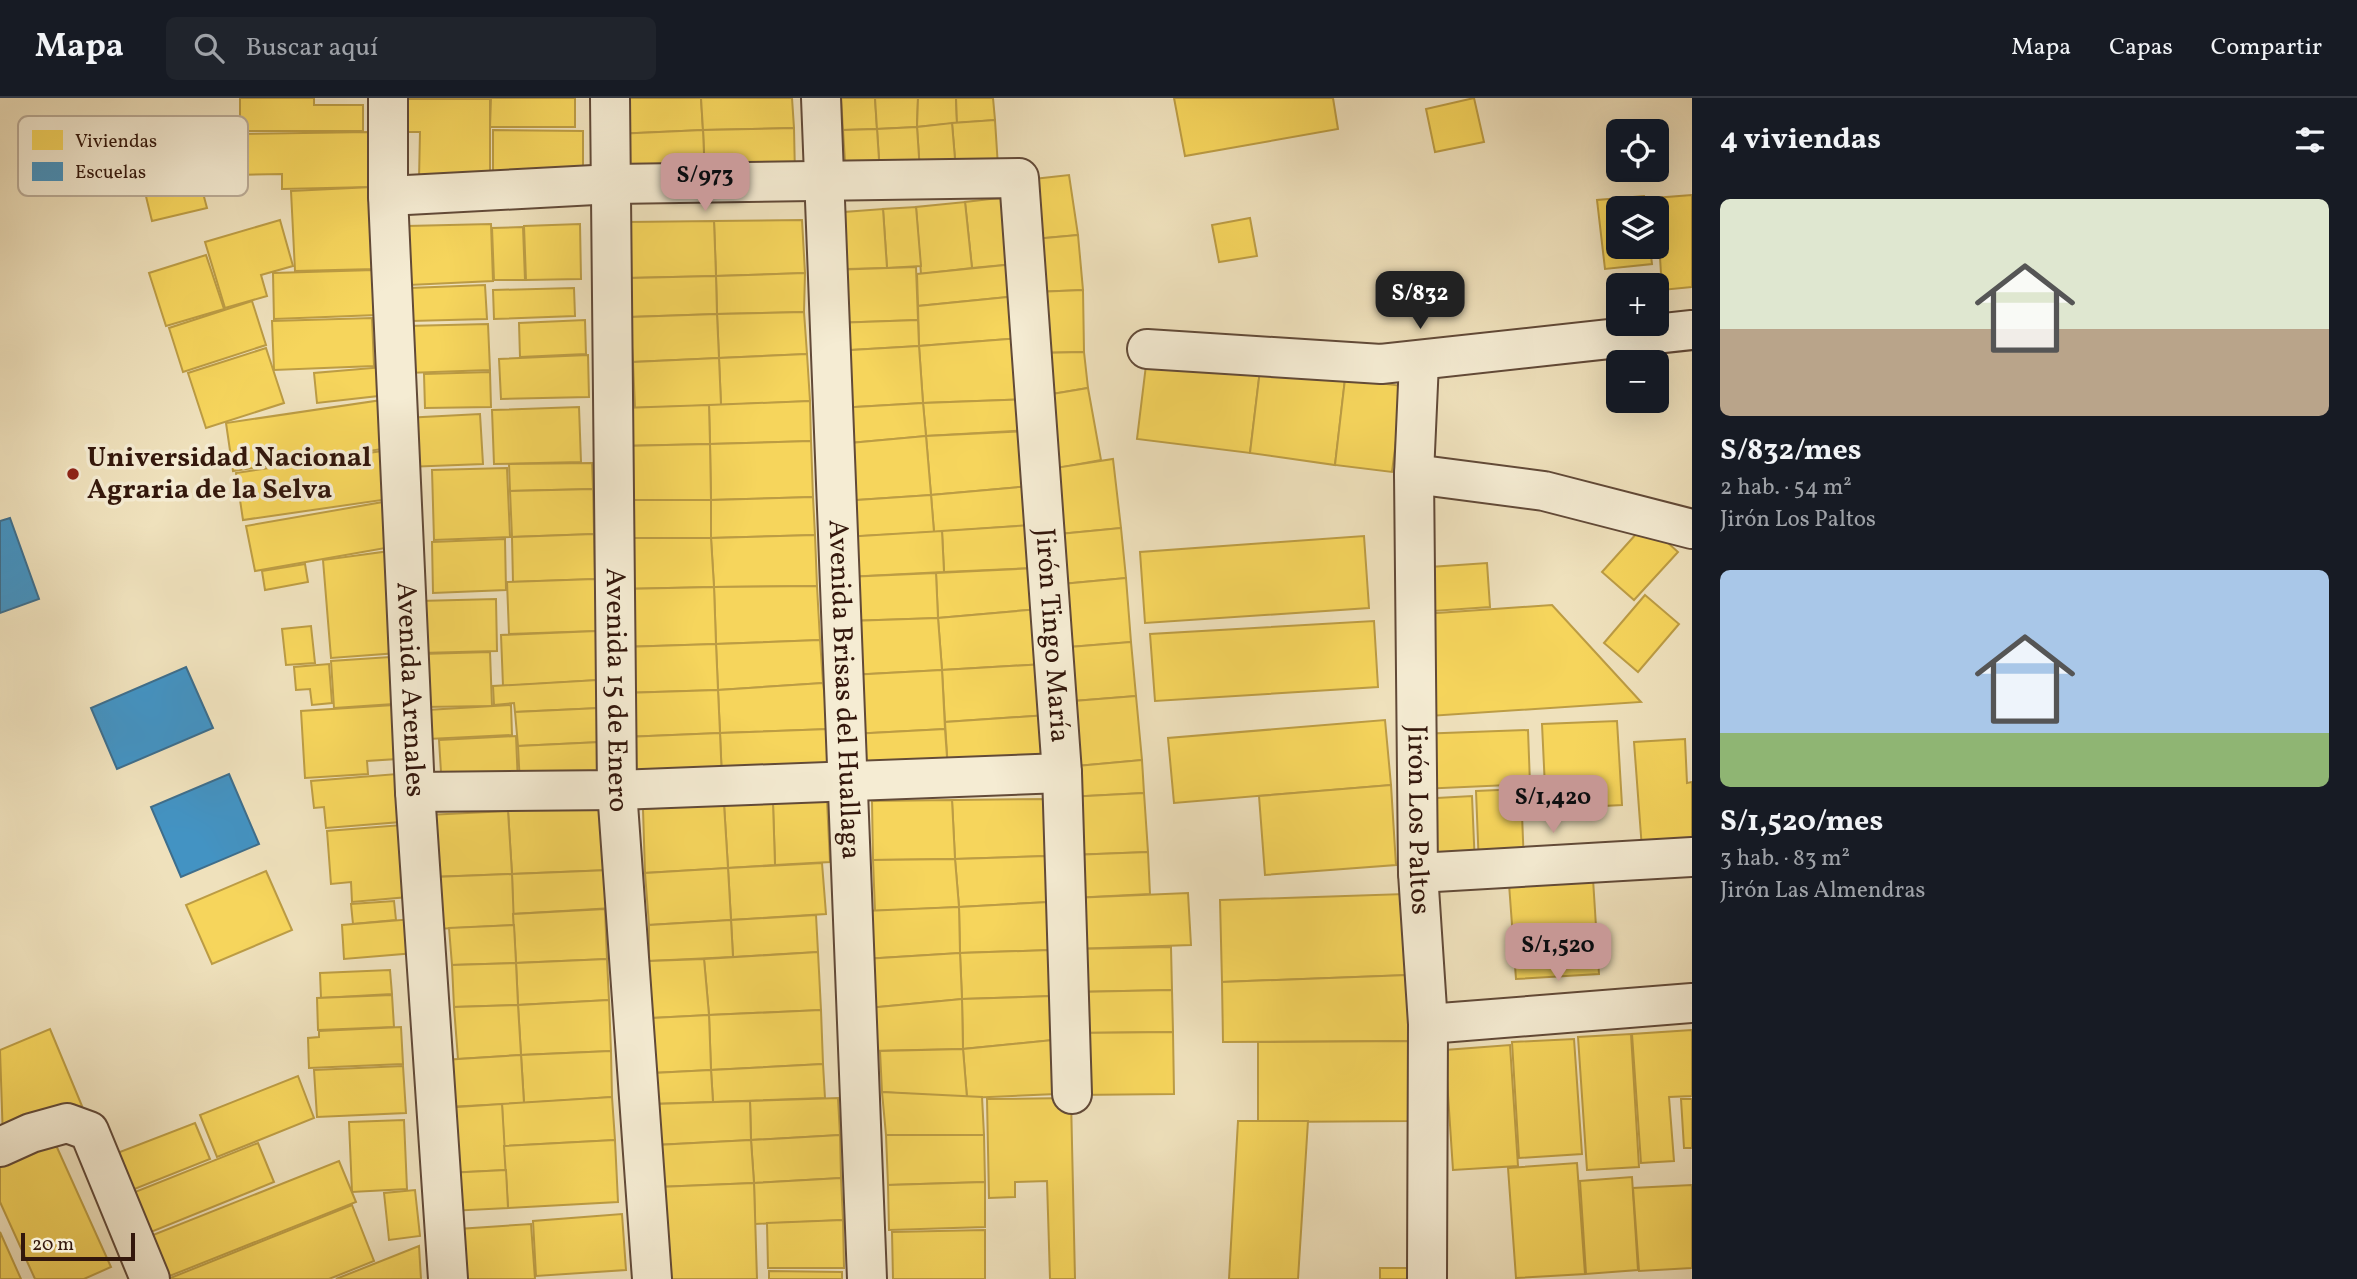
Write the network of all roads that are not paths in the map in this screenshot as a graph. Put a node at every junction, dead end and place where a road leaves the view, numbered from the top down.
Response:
1 (388, 98) edge
2 (610, 98) edge
3 (821, 98) edge
4 (825, 183) junction
5 (613, 184) junction
6 (388, 196) junction
7 (1692, 330) edge
8 (1147, 349) dead end
9 (1419, 362) junction
10 (1413, 474) junction
11 (1692, 529) edge
12 (1062, 774) junction
13 (848, 782) junction
14 (617, 790) junction
15 (415, 792) junction
16 (1692, 857) edge
17 (1418, 873) junction
18 (1692, 1003) edge
19 (1428, 1024) junction
20 (1072, 1094) dead end
21 (0, 1147) edge
22 (150, 1279) edge
23 (448, 1279) edge
24 (652, 1279) edge
25 (867, 1279) edge
26 (1427, 1279) edge

1 - 6 street, Avenida Arenales
2 - 5 street, Avenida 15 de Enero
3 - 4 street, Avenida Brisas del Huallaga
4 - 5 street
4 - 12 street, Jirón Tingo María
4 - 13 street, Avenida Brisas del Huallaga
5 - 6 street
5 - 14 street, Avenida 15 de Enero
6 - 15 street, Avenida Arenales
7 - 9 street
8 - 9 street
9 - 10 street, Jirón Los Paltos
10 - 11 street
10 - 17 street, Jirón Los Paltos
12 - 13 street
12 - 20 street, Jirón Tingo María
13 - 14 street
13 - 25 street, Avenida Brisas del Huallaga
14 - 15 street
14 - 24 street, Avenida 15 de Enero
15 - 23 street, Avenida Arenales
16 - 17 street
17 - 19 street, Jirón Los Paltos
18 - 19 street
19 - 26 street, Jirón Los Paltos
21 - 22 street

